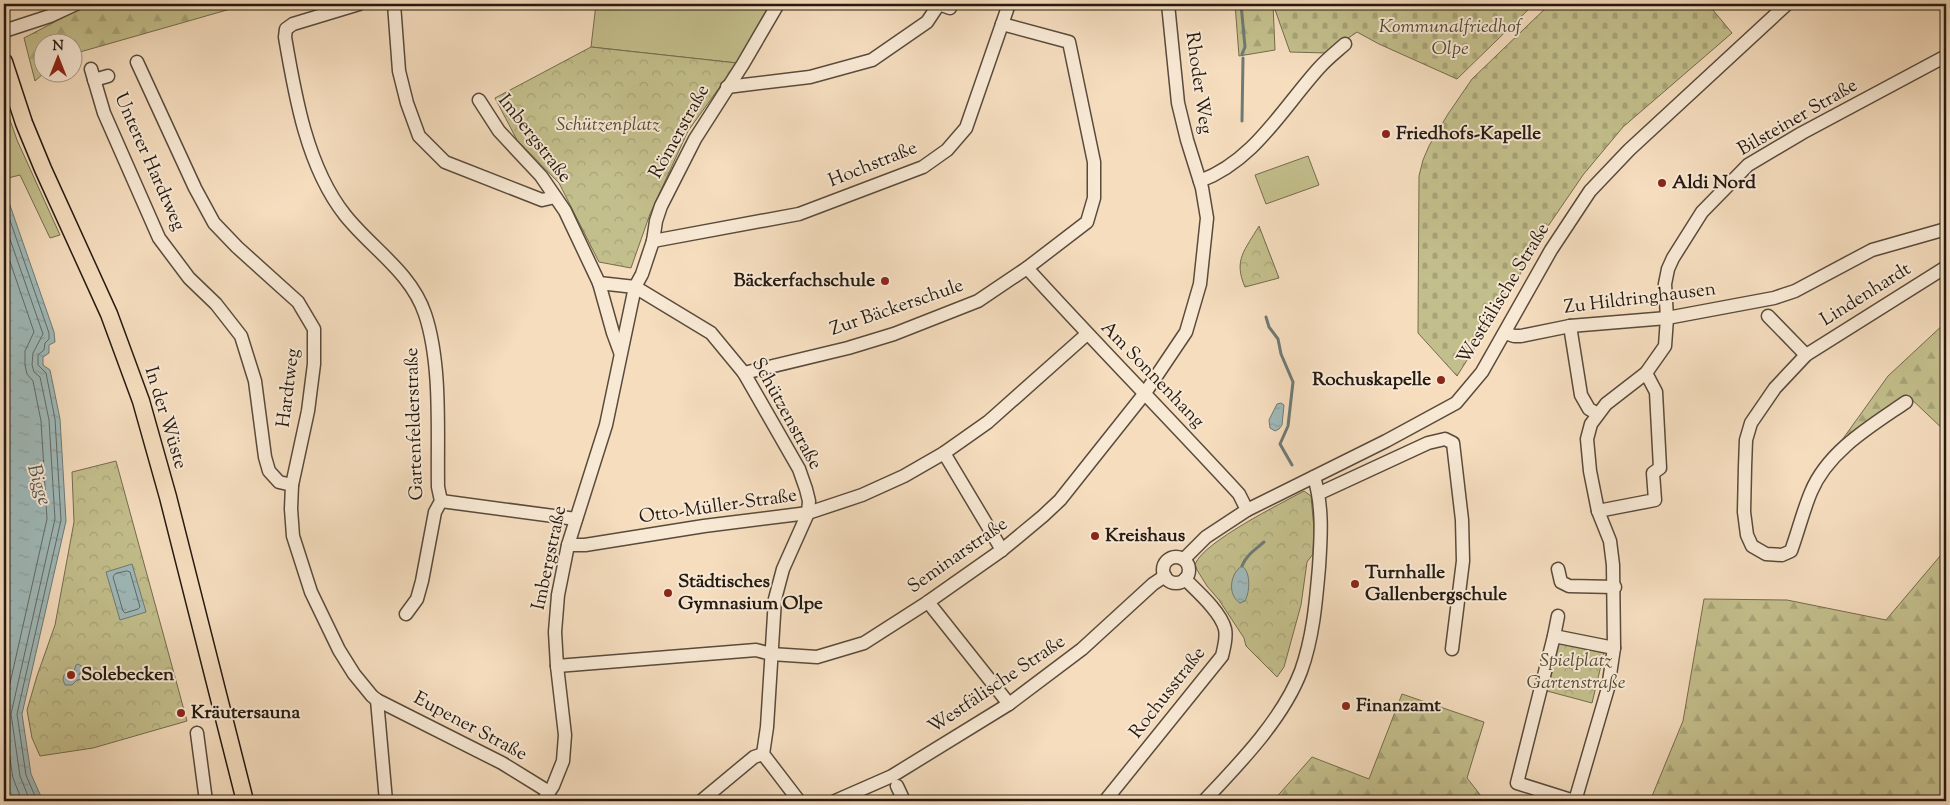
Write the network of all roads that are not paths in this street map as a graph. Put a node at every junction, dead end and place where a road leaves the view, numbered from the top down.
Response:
1 (76, 4) edge
2 (359, 4) edge
3 (394, 4) edge
4 (778, 4) edge
5 (1009, 4) edge
6 (1168, 4) edge
7 (1787, 4) edge
8 (950, 8) dead end
9 (1002, 24) junction
10 (4, 31) edge
11 (1345, 44) dead end
12 (1946, 56) edge
13 (4, 62) edge
14 (137, 62) dead end
15 (108, 76) dead end
16 (727, 87) junction
17 (480, 100) dead end
18 (1200, 181) junction
19 (556, 197) junction
20 (1206, 224) joint
21 (1945, 232) edge
22 (653, 241) junction
23 (1946, 267) edge
24 (1027, 268) junction
25 (599, 283) junction
26 (635, 288) junction
27 (1768, 316) dead end
28 (1667, 318) junction
29 (1570, 326) junction
30 (1505, 333) junction
31 (1086, 334) junction
32 (620, 352) junction
33 (1806, 355) junction
34 (744, 372) junction
35 (1646, 373) junction
36 (1146, 393) junction
37 (1906, 402) dead end
38 (1598, 414) junction
39 (944, 453) junction
40 (1314, 477) junction
41 (292, 485) junction
42 (1318, 491) junction
43 (441, 501) junction
44 (1247, 510) junction
45 (1598, 511) junction
46 (808, 513) junction
47 (576, 519) junction
48 (568, 545) junction
49 (1002, 550) junction
50 (1184, 559) junction
51 (1558, 569) dead end
52 (1165, 576) junction
53 (1185, 579) junction
54 (1614, 587) junction
55 (928, 602) junction
56 (406, 614) dead end
57 (1558, 616) dead end
58 (1554, 636) junction
59 (1614, 648) junction
60 (1452, 649) dead end
61 (771, 654) junction
62 (557, 666) junction
63 (375, 698) junction
64 (1008, 704) junction
65 (197, 733) dead end
66 (763, 754) junction
67 (897, 786) dead end
68 (546, 797) edge
69 (206, 801) edge
70 (245, 801) edge
71 (386, 801) edge
72 (701, 801) edge
73 (799, 801) edge
74 (835, 801) edge
75 (904, 801) edge
76 (1105, 801) edge
77 (1204, 801) edge
78 (1574, 801) edge

1 - 10 street
2 - 43 street, Gartenfelderstraße
3 - 19 street
4 - 16 street, Römerstraße
5 - 9 street, Hochstraße
6 - 18 street, Rhoder Weg
7 - 30 street, Westfälische Straße
8 - 16 street
9 - 22 street, Hochstraße
9 - 24 street, Zur Bäckerschule
11 - 18 street
12 - 28 street, Bilsteiner Straße
13 - 70 main road, In der Wüste
14 - 41 street, Hardtweg
15 - 41 street, Unterer Hardtweg
16 - 22 street, Römerstraße
17 - 19 street, Imbergstraße
18 - 20 street, Rhoder Weg
19 - 25 street, Imbergstraße
20 - 36 street, Seminarstraße
21 - 28 street, Zu Hildringhausen
22 - 26 street, Römerstraße
23 - 33 street, Lindenhardt
24 - 31 street, Am Sonnenhang
24 - 34 street, Zur Bäckerschule
25 - 26 street
25 - 32 street, Imbergstraße
26 - 32 street, Imbergstraße
26 - 34 street, Schützenstraße
27 - 33 street
28 - 29 street, Zu Hildringhausen
28 - 35 street, Bilsteiner Straße
29 - 30 street, Zu Hildringhausen
29 - 38 street
30 - 40 street, Westfälische Straße
31 - 36 street, Am Sonnenhang
31 - 39 street, Otto-Müller-Straße
32 - 47 street, Imbergstraße
33 - 37 street, Lindenhardt
34 - 46 street, Schützenstraße
35 - 38 street, Bilsteiner Straße
35 - 45 street
36 - 44 street, Am Sonnenhang
36 - 49 street, Seminarstraße
38 - 45 street, Bilsteiner Straße
39 - 46 street, Otto-Müller-Straße
39 - 49 street
40 - 42 street
40 - 44 street, Westfälische Straße
41 - 63 street, Hardtweg
42 - 60 street
42 - 77 street
43 - 47 street
43 - 56 street, Gartenfelderstraße
44 - 50 street, Westfälische Straße
45 - 54 street
46 - 48 street, Otto-Müller-Straße
46 - 61 street
47 - 48 street, Imbergstraße
48 - 62 street, Imbergstraße
49 - 55 street, Seminarstraße
50 - 52 street
50 - 53 street
51 - 54 street
52 - 53 street
52 - 64 street, Westfälische Straße
53 - 76 street, Rochusstraße
54 - 59 street
55 - 61 street, Seminarstraße
55 - 64 street
57 - 58 street
58 - 59 street
58 - 78 street
59 - 78 street
61 - 62 street, Seminarstraße
61 - 66 street
62 - 68 street, Imbergstraße
63 - 68 street, Eupener Straße
63 - 71 street
64 - 74 street, Westfälische Straße
65 - 69 street
66 - 72 street
66 - 73 street
67 - 75 street

